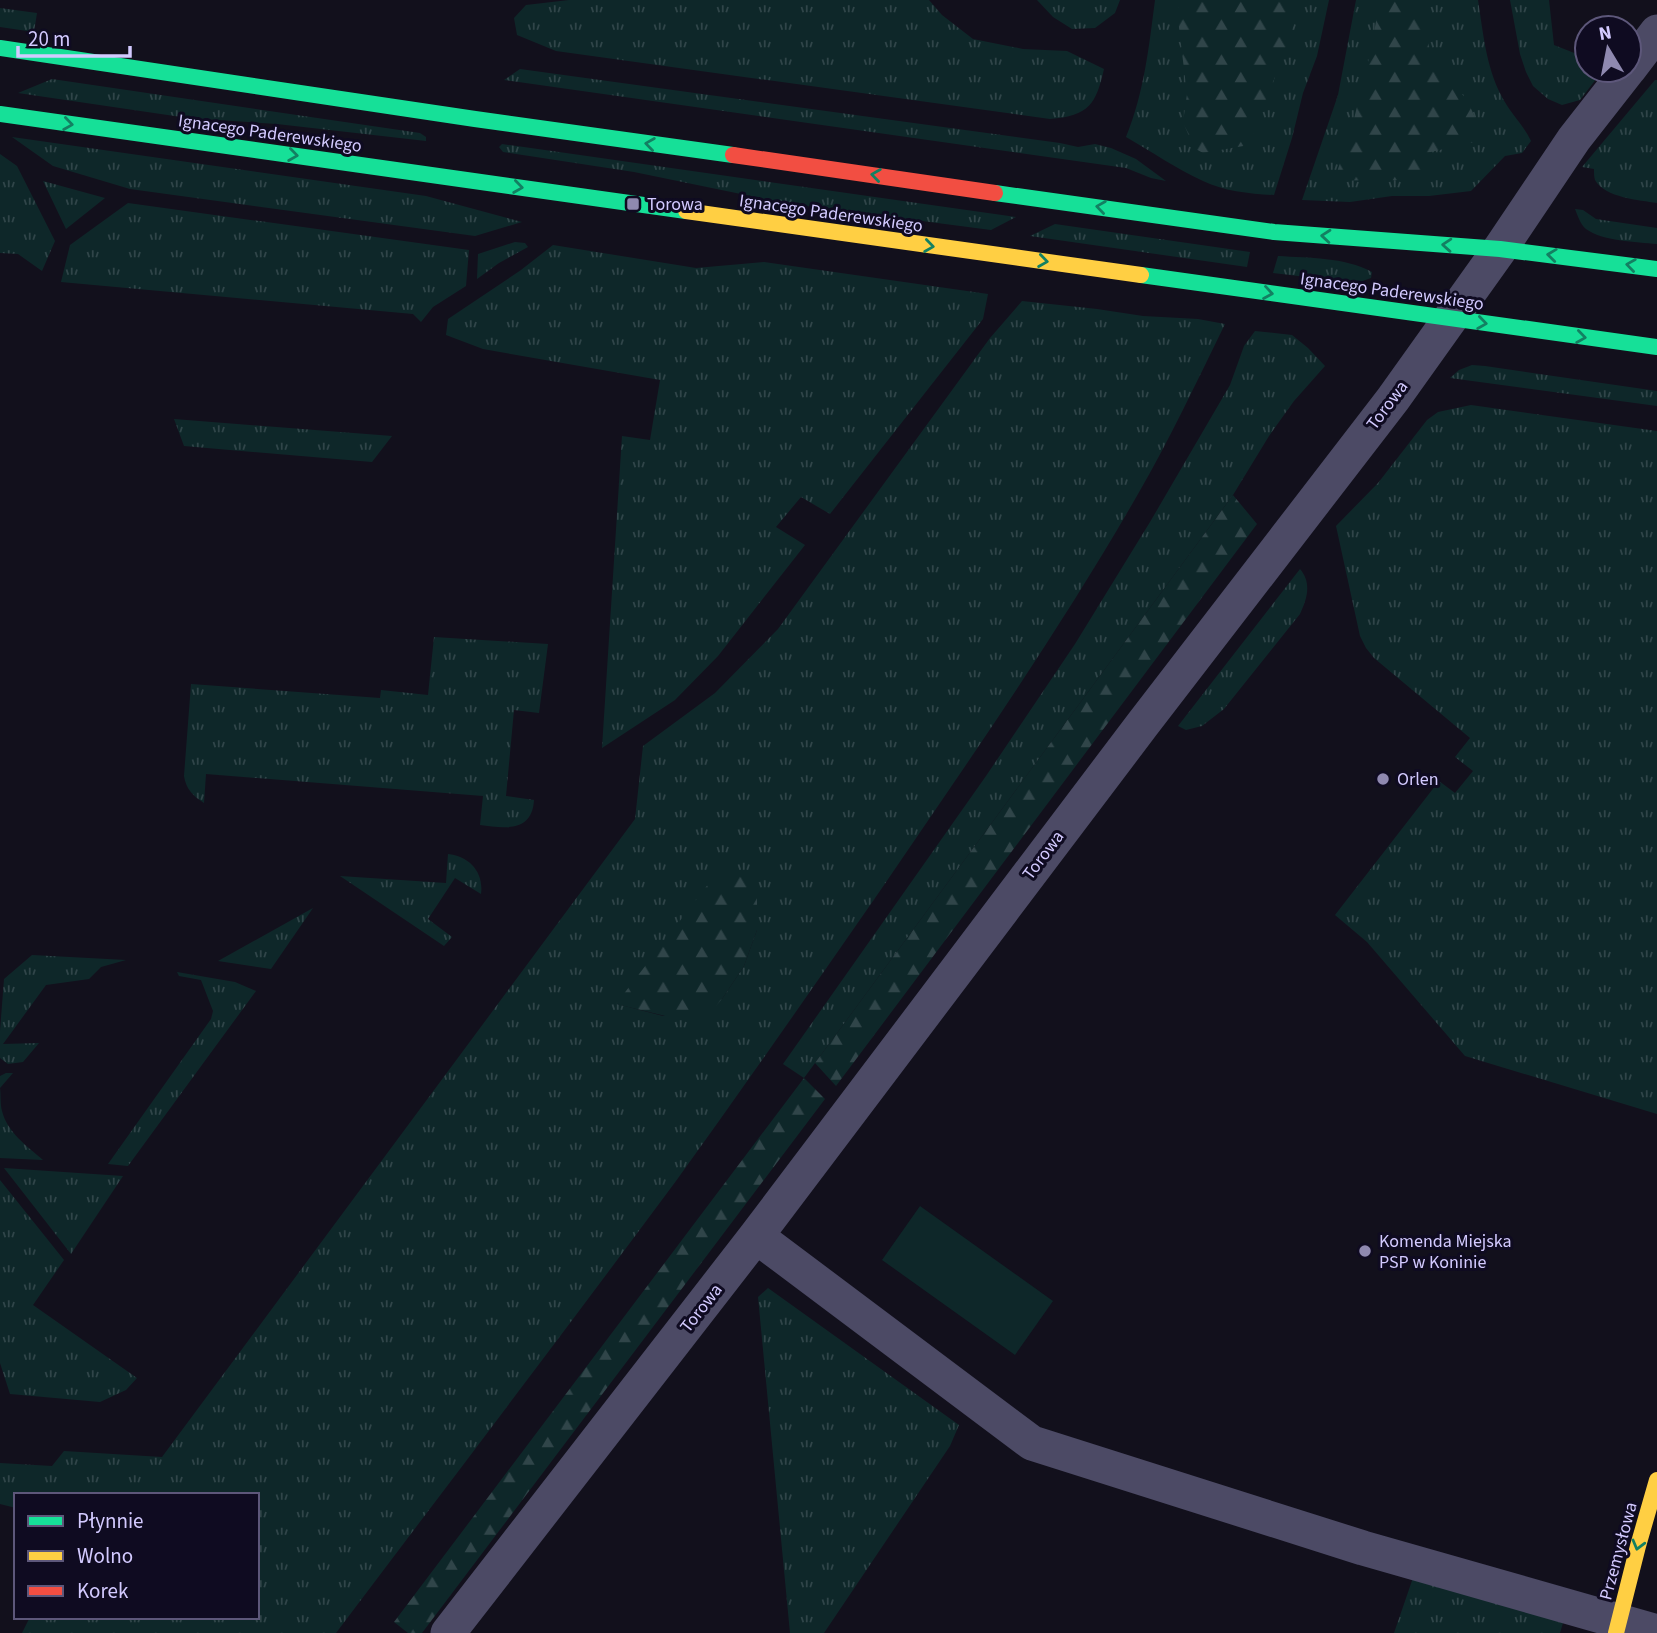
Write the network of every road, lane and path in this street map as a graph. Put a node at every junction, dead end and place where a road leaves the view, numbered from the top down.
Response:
1 (1657, 32) edge
2 (0, 48) edge
3 (1643, 50) edge
4 (1617, 84) edge
5 (0, 114) edge
6 (1500, 249) junction
7 (1657, 269) edge
8 (1450, 319) junction
9 (1657, 347) edge
10 (757, 1237) junction
11 (1657, 1480) edge
12 (1618, 1627) edge
13 (1657, 1632) edge
14 (448, 1633) edge

1 - 3 street, Torowa
6 -> 2 main road
4 - 6 street, Torowa
5 -> 8 main road, Ignacego Paderewskiego
7 -> 6 main road
6 - 8 street, Torowa
8 -> 9 main road, Ignacego Paderewskiego
8 - 10 street, Torowa
10 - 12 street
10 - 14 street, Torowa
11 -> 12 main road, Przemysłowa
12 - 13 street

